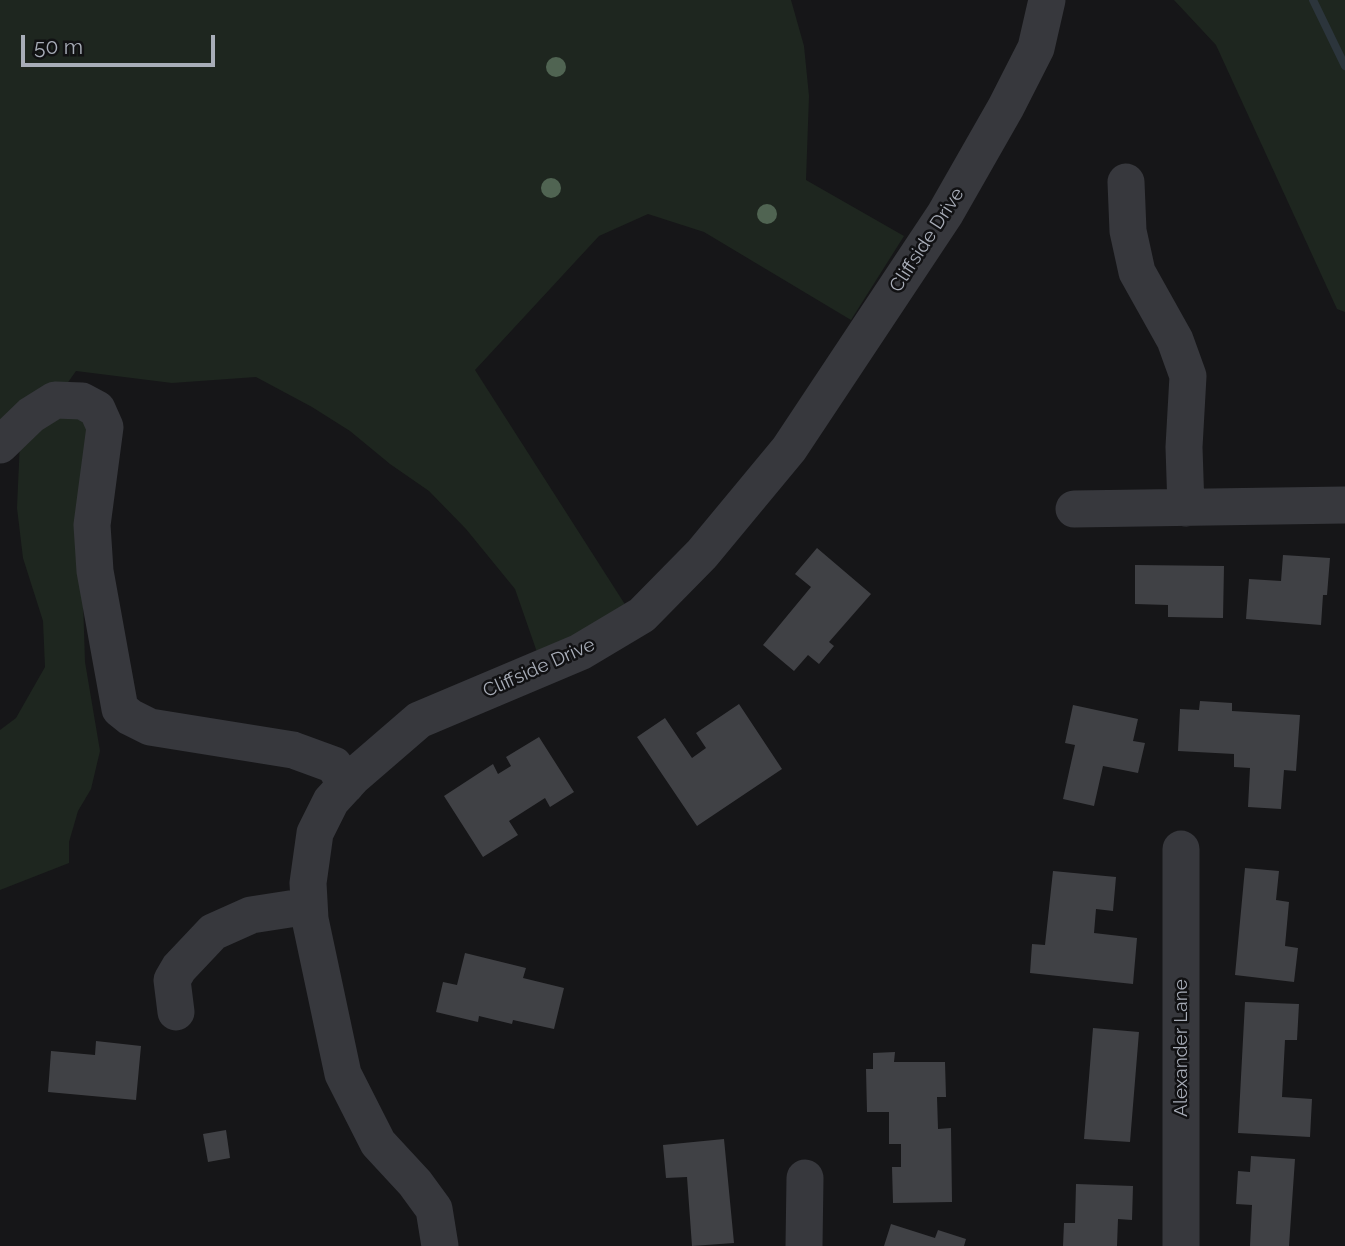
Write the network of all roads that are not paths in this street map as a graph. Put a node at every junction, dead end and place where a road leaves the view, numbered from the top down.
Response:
1 (1047, 0) edge
2 (1126, 182) dead end
3 (0, 446) edge
4 (1345, 505) edge
5 (1186, 508) junction
6 (1074, 509) dead end
7 (346, 785) junction
8 (1181, 849) dead end
9 (309, 906) junction
10 (176, 1012) dead end
11 (805, 1178) dead end
12 (440, 1246) edge
13 (804, 1246) edge
14 (1181, 1246) edge

1 - 7 street, Cliffside Drive
2 - 5 street
3 - 7 street
4 - 5 street
5 - 6 street
7 - 9 street, Cliffside Drive
8 - 14 street, Alexander Lane
9 - 10 street
9 - 12 street, Cliffside Drive
11 - 13 street

